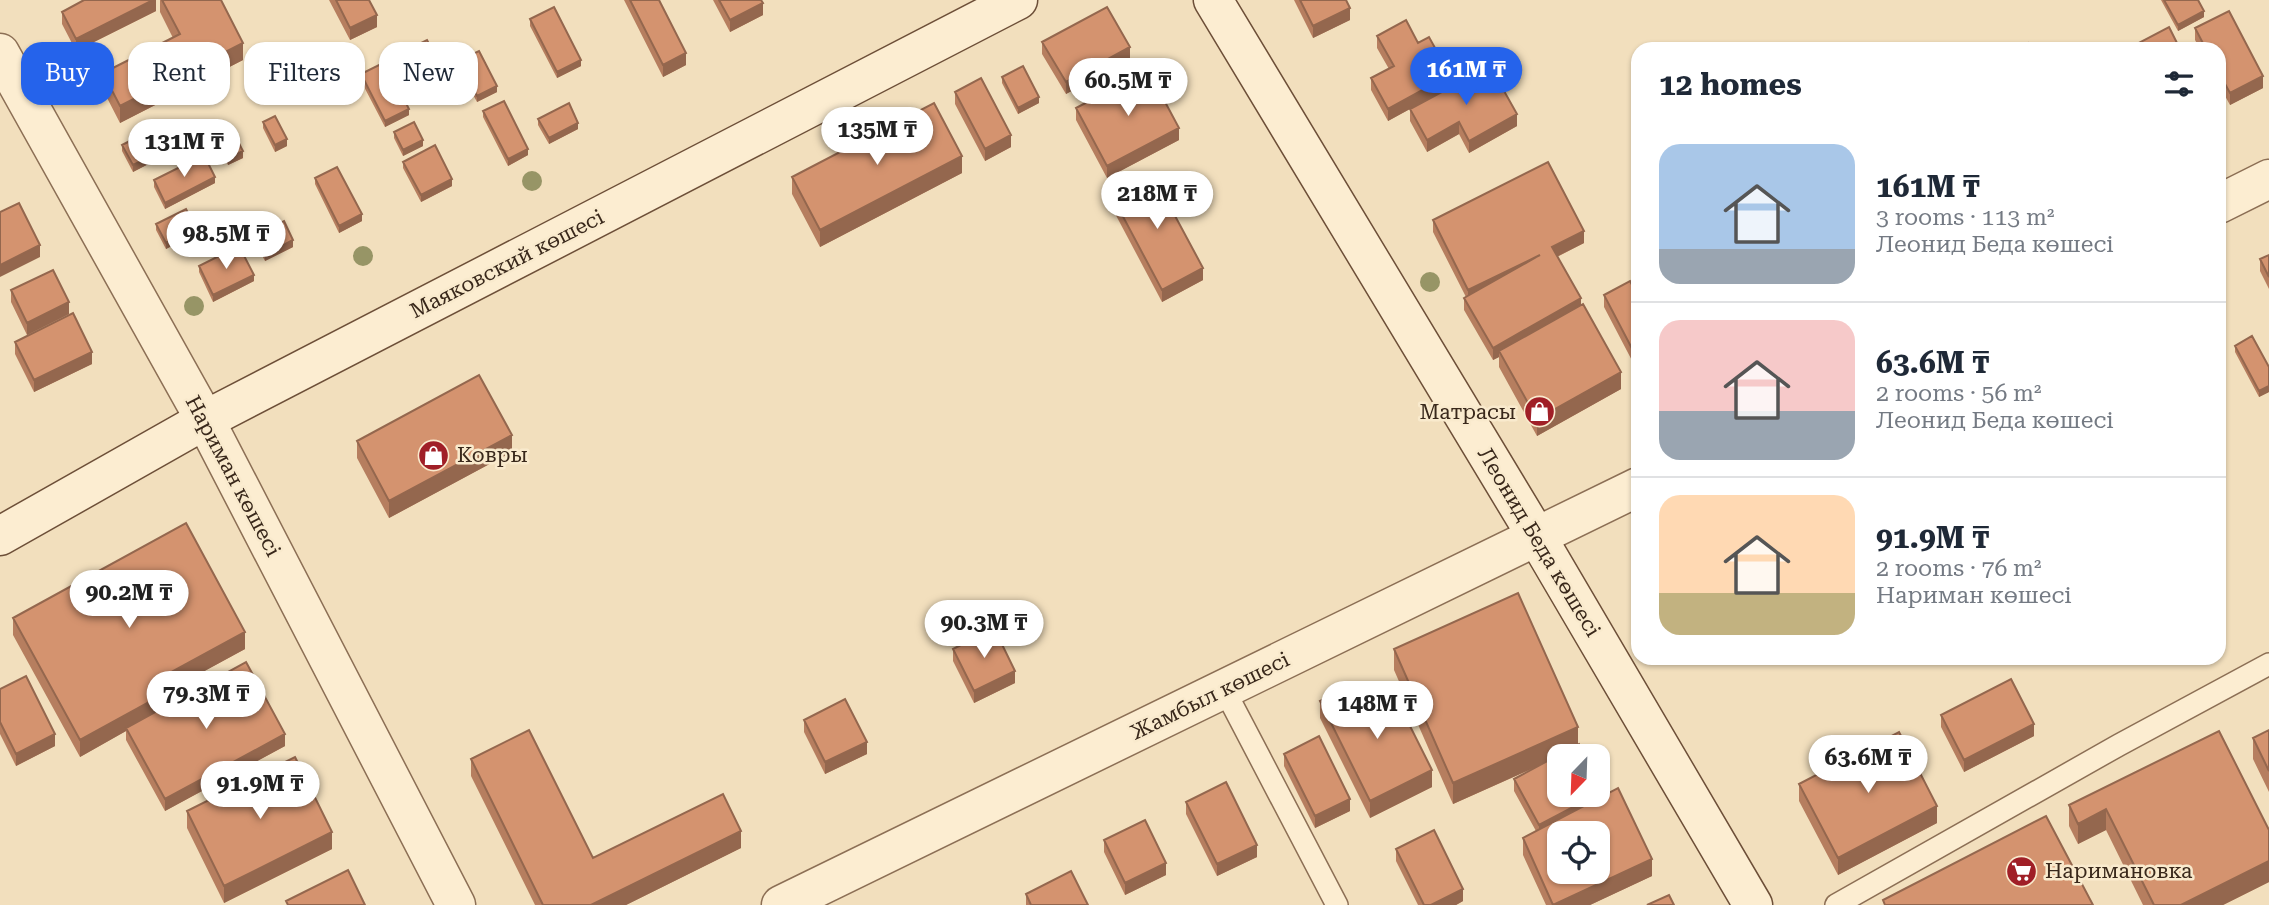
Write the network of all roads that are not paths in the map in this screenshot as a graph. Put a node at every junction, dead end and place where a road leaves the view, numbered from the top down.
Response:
1 (1018, 0) edge
2 (1213, 0) edge
3 (0, 53) edge
4 (2269, 179) edge
5 (2226, 200) edge
6 (205, 420) junction
7 (1631, 490) edge
8 (0, 536) edge
9 (1537, 537) junction
10 (2269, 664) edge
11 (1224, 689) junction
12 (456, 905) edge
13 (781, 905) edge
14 (1337, 905) edge
15 (1753, 905) edge
16 (1836, 905) edge

1 - 6 street, Маяковский көшесі
2 - 9 street, Леонид Беда көшесі
3 - 6 street, Нариман көшесі
4 - 5 street
6 - 8 street, Маяковский көшесі
6 - 12 street, Нариман көшесі
7 - 9 street, Жамбыл көшесі
9 - 11 street, Жамбыл көшесі
9 - 15 street, Леонид Беда көшесі
10 - 16 lane
11 - 13 street, Жамбыл көшесі
11 - 14 lane

